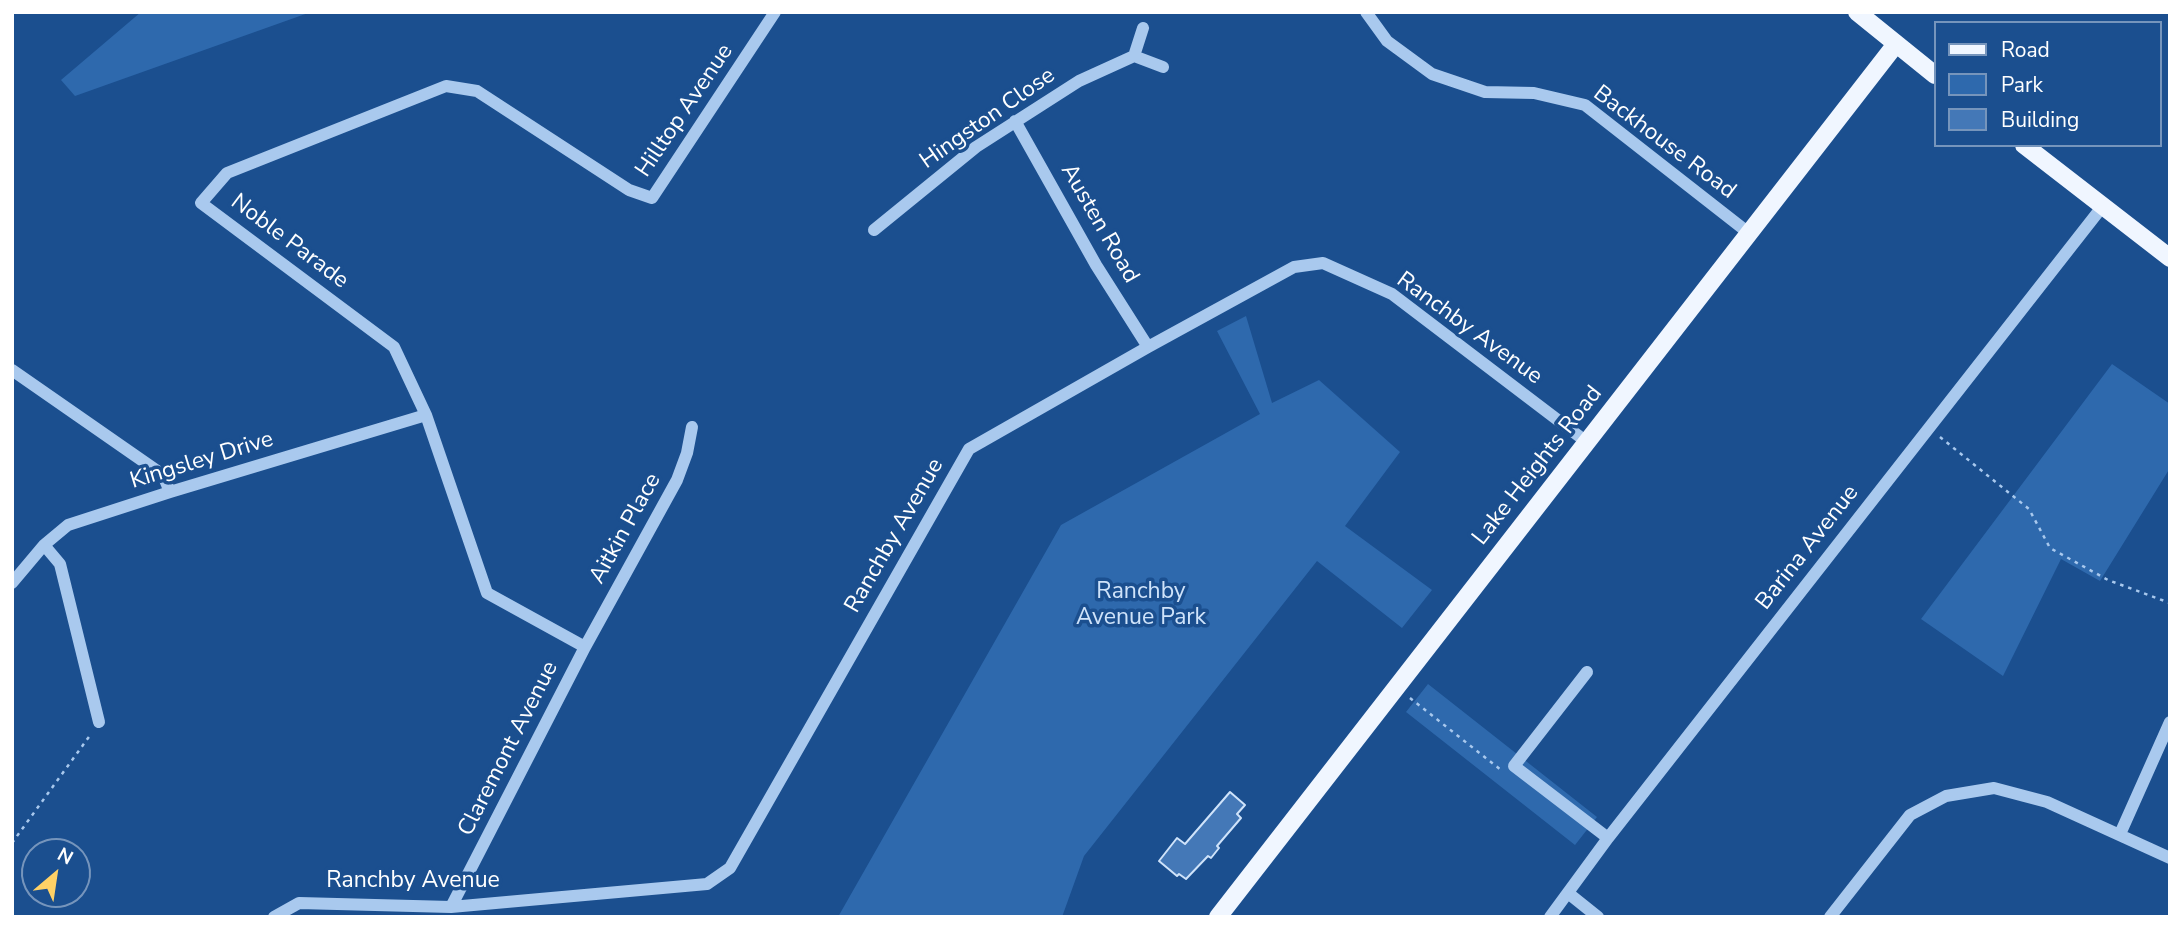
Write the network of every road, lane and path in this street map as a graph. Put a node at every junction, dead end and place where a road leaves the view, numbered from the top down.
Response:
1 (775, 12) edge
2 (1366, 12) edge
3 (1857, 12) edge
4 (1143, 28) dead end
5 (1896, 44) junction
6 (1134, 56) junction
7 (1163, 67) dead end
8 (1934, 74) edge
9 (1015, 121) junction
10 (2027, 147) edge
11 (652, 198) joint
12 (2102, 207) junction
13 (874, 230) dead end
14 (1750, 234) junction
15 (2170, 258) edge
16 (1148, 347) junction
17 (12, 370) edge
18 (426, 415) junction
19 (692, 427) dead end
20 (1928, 428) junction
21 (1588, 443) junction
22 (170, 492) junction
23 (44, 545) junction
24 (12, 583) edge
25 (2170, 603) edge
26 (585, 646) junction
27 (1587, 672) dead end
28 (99, 722) joint
29 (2170, 722) edge
30 (2120, 834) junction
31 (1608, 838) junction
32 (12, 843) edge
33 (2170, 858) edge
34 (1568, 893) junction
35 (451, 907) junction
36 (274, 917) edge
37 (1217, 917) edge
38 (1550, 917) edge
39 (1598, 917) edge
40 (1830, 917) edge

1 - 11 street, Hilltop Avenue
2 - 14 street, Backhouse Road
3 - 5 main road
4 - 6 street
5 - 8 main road
5 - 14 main road, Lake Heights Road
6 - 7 street
6 - 9 street, Hingston Close
9 - 13 street, Hingston Close
9 - 16 street, Austen Road
10 - 12 main road
11 - 18 street, Noble Parade
12 - 15 main road
12 - 20 street, Barina Avenue
14 - 21 main road, Lake Heights Road
16 - 21 street, Ranchby Avenue
16 - 35 street, Ranchby Avenue
17 - 22 street
18 - 22 street, Kingsley Drive
18 - 26 street, Noble Parade
19 - 26 street, Aitkin Place
20 - 25 path
20 - 31 street, Barina Avenue
21 - 37 main road, Lake Heights Road
22 - 23 street, Kingsley Drive
23 - 24 street, Kingsley Drive
23 - 28 street
26 - 35 street, Claremont Avenue
27 - 31 street
28 - 32 path
29 - 30 street
30 - 33 street
30 - 40 street
31 - 34 street, Barina Avenue
34 - 38 street, Barina Avenue
34 - 39 street
35 - 36 street, Ranchby Avenue

